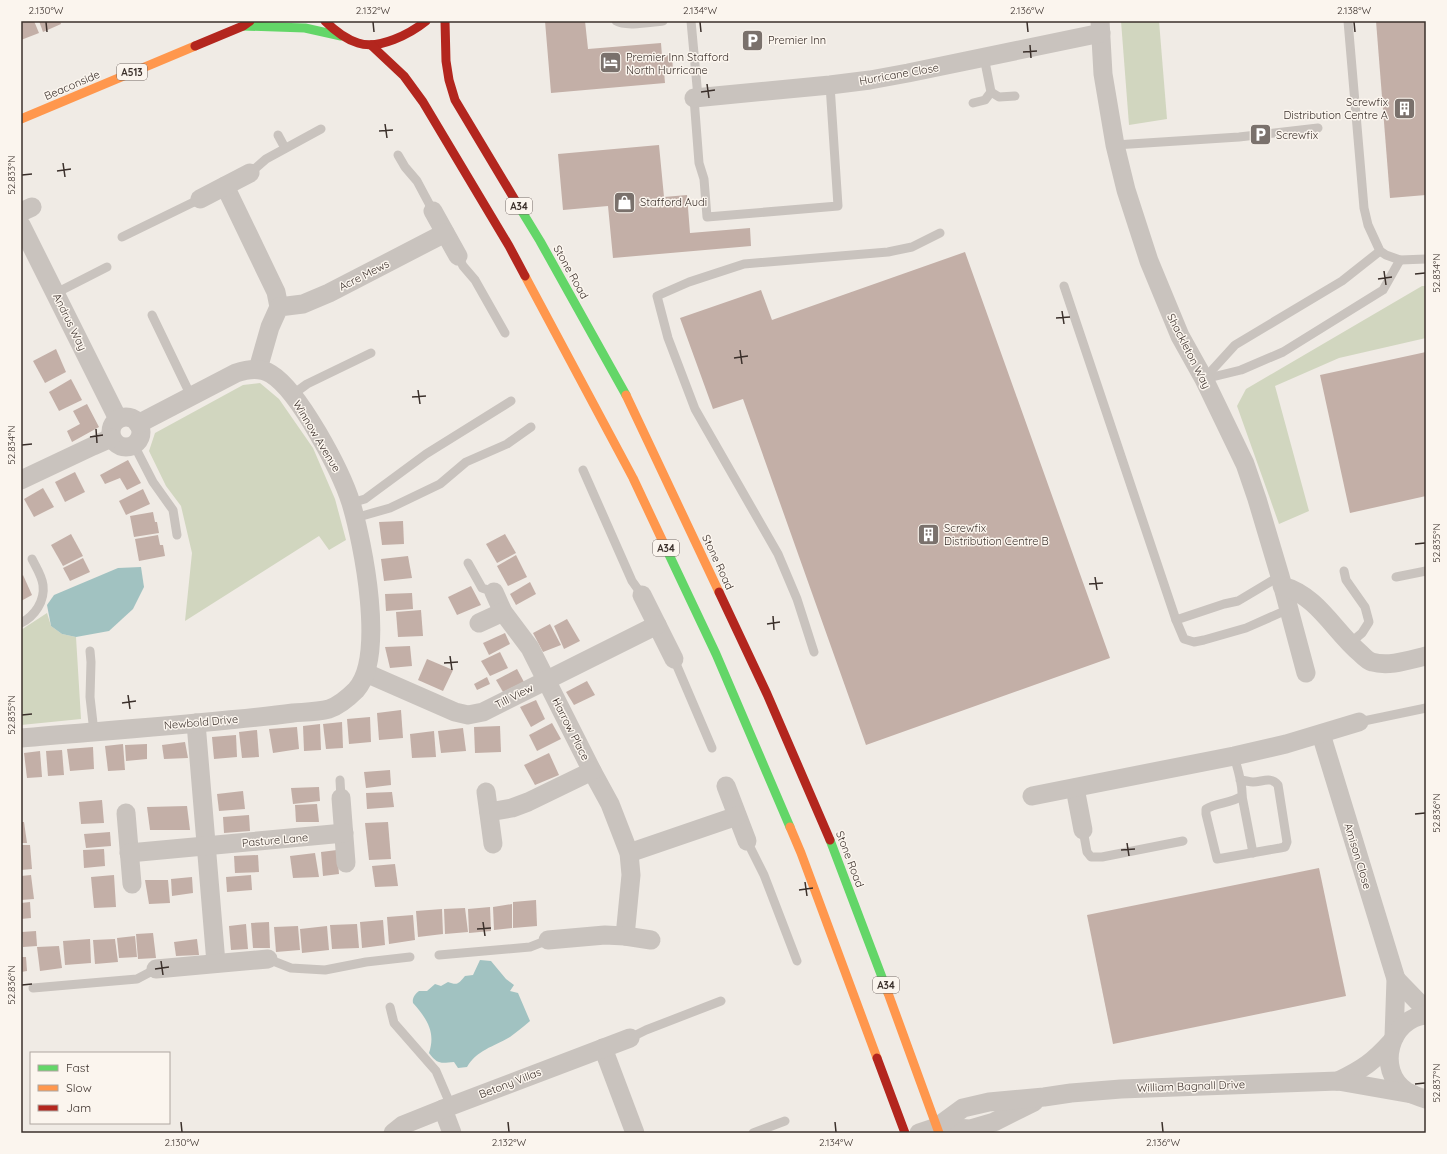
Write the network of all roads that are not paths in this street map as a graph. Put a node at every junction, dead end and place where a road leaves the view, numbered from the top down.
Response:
1 (325, 21) edge
2 (426, 21) edge
3 (445, 21) edge
4 (616, 21) edge
5 (662, 21) edge
6 (692, 21) edge
7 (1348, 21) edge
8 (247, 24) edge
9 (1100, 27) edge
10 (344, 37) junction
11 (371, 45) junction
12 (984, 57) junction
13 (830, 85) junction
14 (991, 92) junction
15 (1015, 96) dead end
16 (696, 98) junction
17 (973, 102) dead end
18 (21, 119) edge
19 (1318, 128) dead end
20 (321, 129) dead end
21 (278, 136) dead end
22 (1115, 145) junction
23 (285, 148) junction
24 (398, 155) dead end
25 (250, 173) joint
26 (224, 186) junction
27 (200, 199) joint
28 (433, 211) joint
29 (21, 225) edge
30 (445, 233) junction
31 (940, 233) dead end
32 (122, 237) dead end
33 (1380, 251) junction
34 (458, 256) joint
35 (1426, 259) edge
36 (1400, 260) junction
37 (107, 268) dead end
38 (1064, 286) dead end
39 (56, 294) junction
40 (279, 307) junction
41 (152, 315) dead end
42 (505, 333) dead end
43 (371, 353) dead end
44 (258, 369) junction
45 (1204, 379) junction
46 (292, 395) junction
47 (191, 396) junction
48 (511, 401) dead end
49 (118, 419) junction
50 (138, 424) junction
51 (531, 427) dead end
52 (111, 438) junction
53 (134, 445) junction
54 (583, 470) dead end
55 (21, 480) edge
56 (353, 511) junction
57 (177, 535) dead end
58 (32, 559) dead end
59 (468, 562) dead end
60 (1426, 570) edge
61 (1344, 571) dead end
62 (1396, 577) dead end
63 (1281, 581) junction
64 (494, 592) joint
65 (642, 595) joint
66 (1289, 609) junction
67 (503, 612) junction
68 (1176, 620) junction
69 (21, 623) edge
70 (479, 623) dead end
71 (657, 625) junction
72 (1349, 644) junction
73 (90, 651) dead end
74 (814, 652) dead end
75 (1426, 656) edge
76 (674, 659) joint
77 (366, 673) junction
78 (1306, 673) dead end
79 (546, 680) junction
80 (1426, 708) edge
81 (1359, 722) joint
82 (196, 723) junction
83 (94, 732) junction
84 (1321, 734) junction
85 (21, 738) edge
86 (712, 748) dead end
87 (1234, 756) junction
88 (592, 771) junction
89 (340, 780) dead end
90 (1240, 780) junction
91 (726, 786) dead end
92 (1075, 788) junction
93 (486, 792) dead end
94 (1032, 796) dead end
95 (1242, 796) junction
96 (341, 798) joint
97 (489, 812) junction
98 (126, 813) dead end
99 (737, 816) junction
100 (1083, 830) joint
101 (344, 833) junction
102 (747, 841) joint
103 (1183, 841) dead end
104 (493, 844) dead end
105 (206, 846) junction
106 (629, 852) junction
107 (129, 853) junction
108 (1253, 853) junction
109 (346, 863) dead end
110 (132, 884) dead end
111 (625, 936) junction
112 (548, 940) joint
113 (651, 940) dead end
114 (439, 955) dead end
115 (410, 957) dead end
116 (268, 960) joint
117 (797, 961) dead end
118 (216, 963) junction
119 (156, 969) joint
120 (1396, 979) junction
121 (33, 988) dead end
122 (722, 1001) dead end
123 (390, 1007) dead end
124 (1426, 1010) edge
125 (1426, 1015) edge
126 (630, 1038) joint
127 (1393, 1039) junction
128 (603, 1048) junction
129 (1338, 1081) junction
130 (1419, 1096) edge
131 (447, 1107) junction
132 (785, 1121) dead end
133 (932, 1131) edge
134 (393, 1133) edge
135 (452, 1133) edge
136 (635, 1133) edge
137 (753, 1133) edge
138 (905, 1133) edge

1 - 10 highway
2 - 11 highway
3 - 133 highway, Stone Road / A34
4 - 5 lane
6 - 16 lane
7 - 33 lane
8 - 10 highway, Beaconside / A513
8 - 18 highway, Beaconside / A513
9 - 12 street, Hurricane Close
9 - 22 street, Shackleton Way
10 - 11 highway, Beaconside
11 - 138 highway, A34
12 - 13 street, Hurricane Close
12 - 14 lane
13 - 16 street, Hurricane Close
13 - 16 lane
14 - 15 lane
14 - 17 lane
19 - 22 lane
20 - 23 lane
21 - 23 lane
22 - 45 street, Shackleton Way
23 - 25 lane
24 - 28 lane
25 - 26 street
26 - 27 street
26 - 40 street
27 - 32 lane
28 - 30 street
29 - 39 street, Andrus Way
30 - 34 street
30 - 40 street, Acre Mews
31 - 74 lane
33 - 36 lane
33 - 45 lane
34 - 42 lane
35 - 36 lane
36 - 45 lane
37 - 39 lane
38 - 68 lane
39 - 49 street, Andrus Way
40 - 44 street
41 - 47 lane
43 - 46 lane
44 - 46 street, Winnow Avenue
44 - 47 street
45 - 63 street, Shackleton Way
46 - 56 street, Winnow Avenue
47 - 50 street
48 - 56 lane
49 - 50 street
49 - 52 street
50 - 53 street
51 - 56 lane
52 - 53 street
52 - 55 street
53 - 57 lane
54 - 65 lane
56 - 77 street, Winnow Avenue
58 - 69 lane
59 - 64 lane
60 - 62 lane
61 - 72 lane
63 - 66 street, Shackleton Way
63 - 68 lane
63 - 72 street
64 - 67 street, Harrow Place
65 - 71 street
66 - 68 lane
66 - 78 street, Shackleton Way
67 - 70 street
67 - 79 street, Harrow Place
71 - 76 street
71 - 79 street, Till View
72 - 75 street
73 - 83 lane
76 - 86 lane
77 - 79 street, Till View
77 - 82 street, Newbold Drive
79 - 88 street, Harrow Place
80 - 81 lane
81 - 84 street
82 - 83 street, Newbold Drive
82 - 105 street
83 - 85 street, Newbold Drive
84 - 87 street
84 - 120 street, Amison Close
87 - 90 lane
87 - 92 street
88 - 97 street
88 - 106 street, Harrow Place
89 - 96 lane
90 - 95 lane
90 - 108 lane
91 - 99 street
92 - 94 street
92 - 100 street
93 - 97 street
95 - 108 lane
95 - 108 lane
96 - 101 street
97 - 104 street
98 - 107 street
99 - 102 street
99 - 106 street
100 - 103 lane
101 - 105 street, Pasture Lane
101 - 109 street
102 - 117 lane
105 - 107 street, Pasture Lane
105 - 118 street
106 - 111 street, Harrow Place
107 - 110 street
111 - 112 street
111 - 113 street
112 - 114 lane
115 - 116 lane
116 - 118 street
118 - 119 street
119 - 121 lane
120 - 124 street, Amison Close
120 - 127 street, Amison Close
122 - 126 lane
123 - 131 lane
125 - 127 street, William Bagnall Drive
126 - 128 street, Betony Villas
127 - 129 street, William Bagnall Drive
127 - 130 street, Amison Close
128 - 131 street, Betony Villas
128 - 136 street
129 - 130 street, William Bagnall Drive
129 - 133 street, William Bagnall Drive
131 - 134 street, Betony Villas
131 - 135 street
132 - 137 lane

